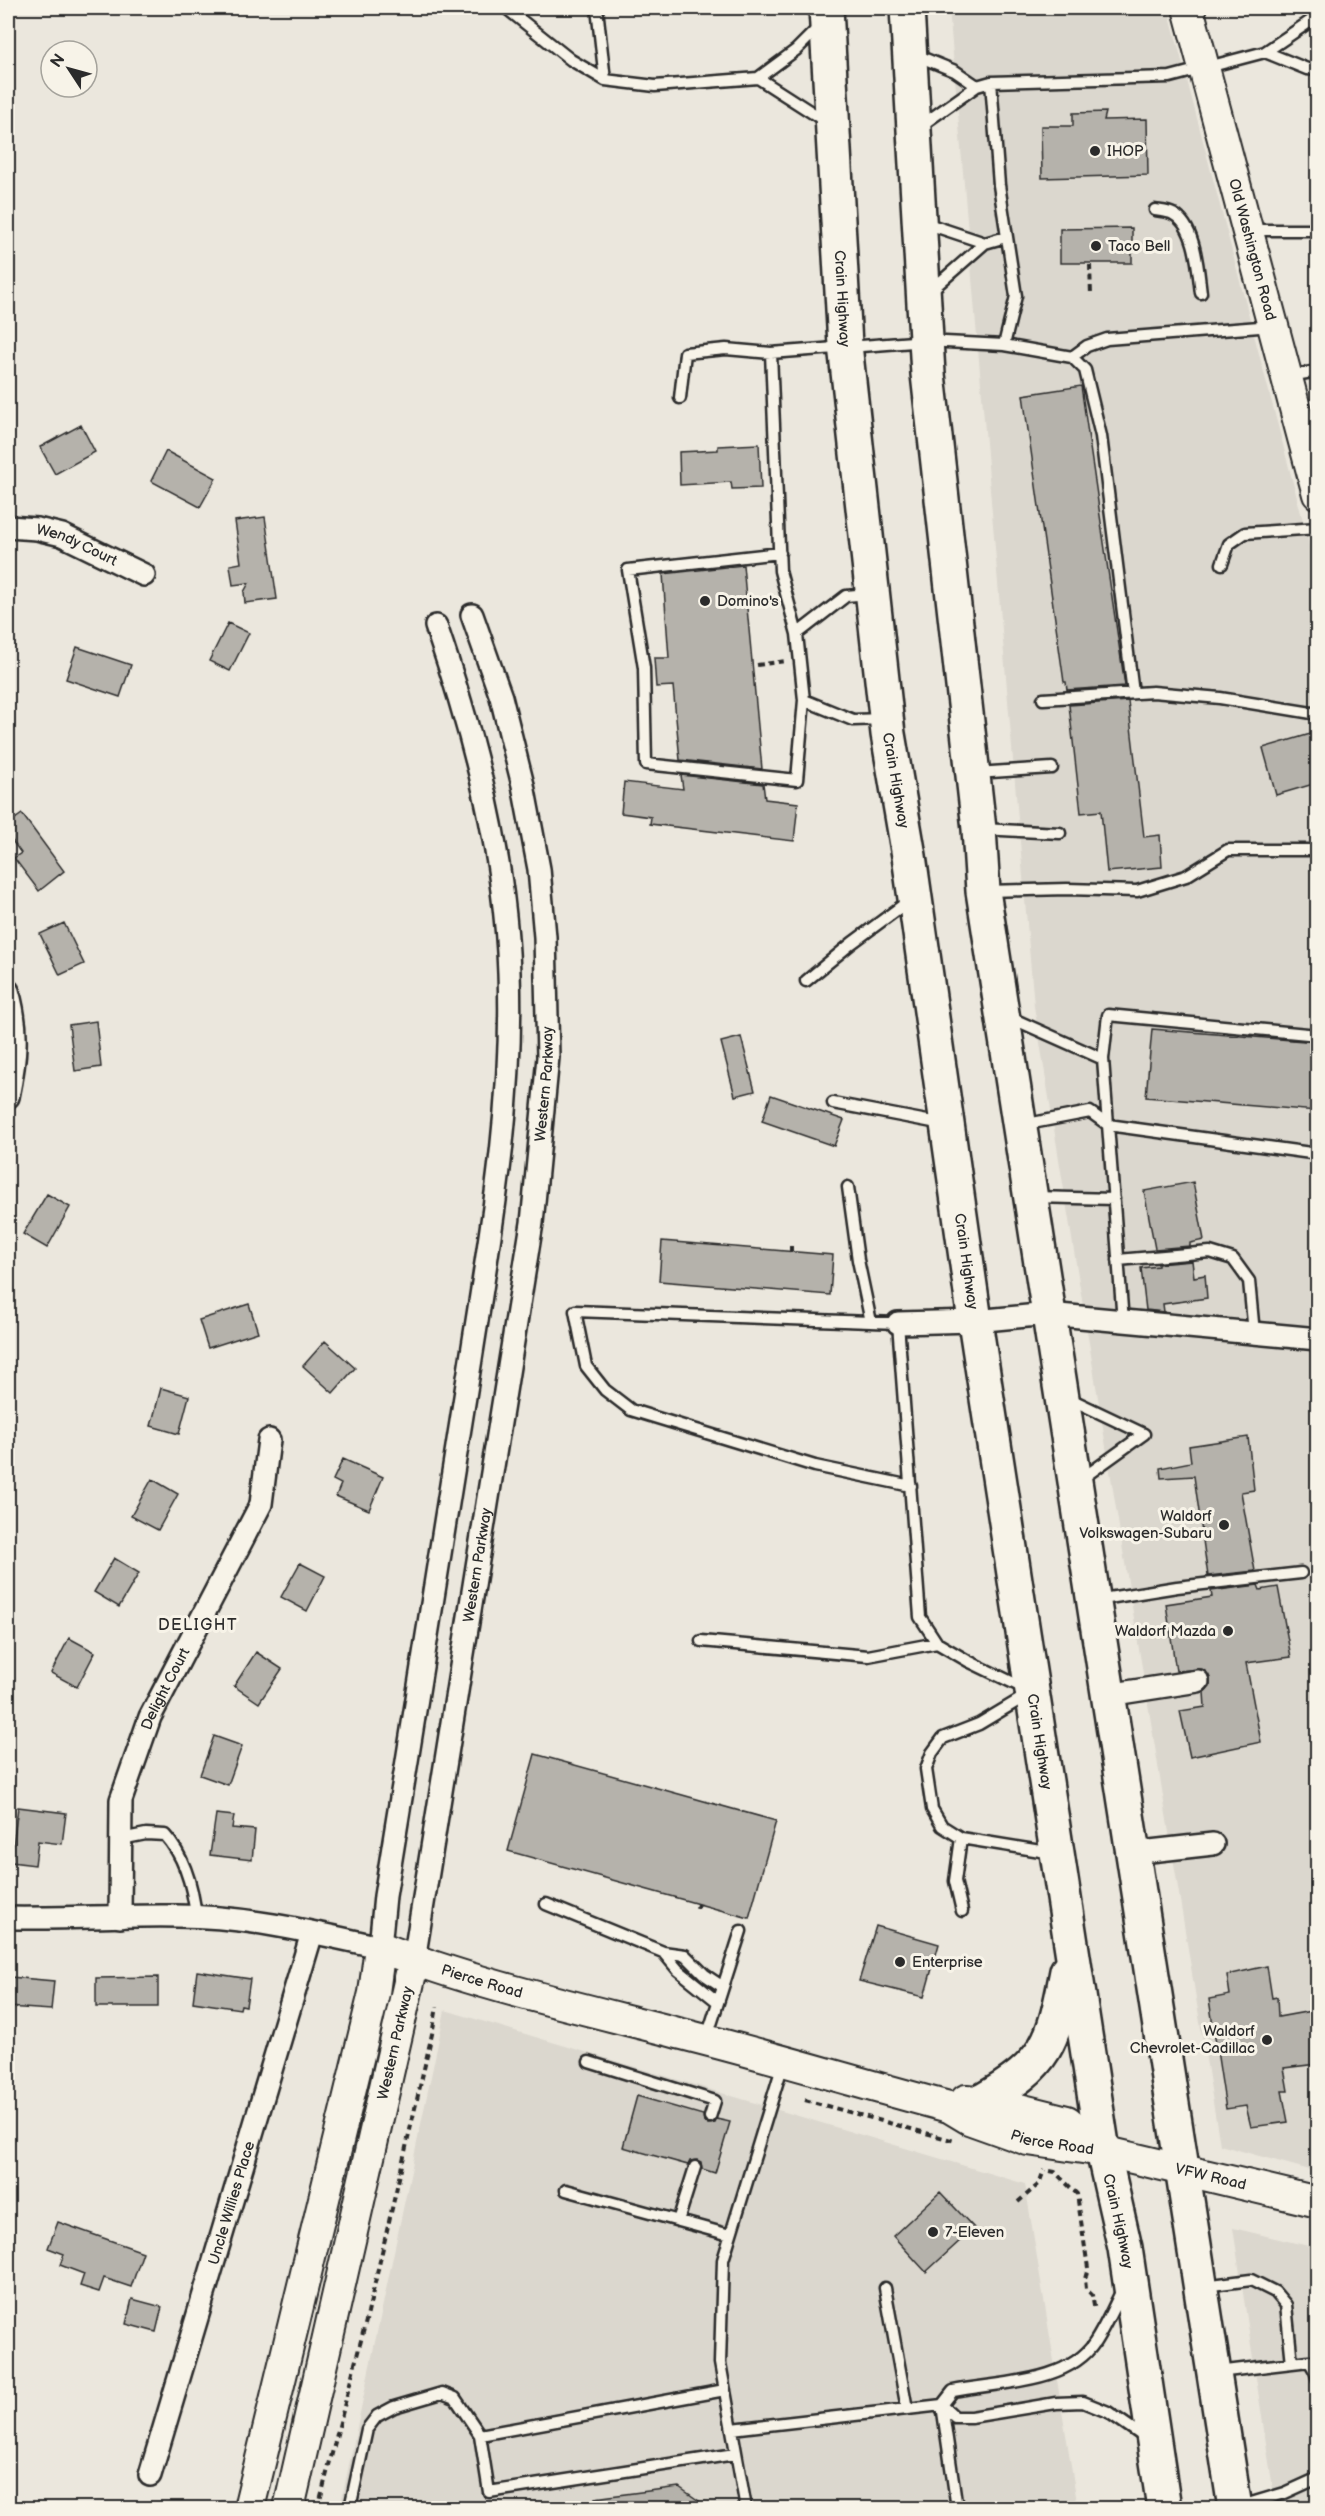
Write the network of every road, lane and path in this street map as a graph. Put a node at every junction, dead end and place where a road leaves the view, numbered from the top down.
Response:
1 (506, 8) edge
2 (597, 8) edge
3 (907, 8) edge
4 (1188, 8) edge
5 (826, 13) edge
6 (1317, 20) edge
7 (1265, 52) junction
8 (909, 53) junction
9 (1205, 69) junction
10 (1317, 70) edge
11 (758, 78) junction
12 (605, 80) junction
13 (991, 82) junction
14 (977, 86) junction
15 (833, 127) junction
16 (914, 131) junction
17 (1155, 210) dead end
18 (920, 221) junction
19 (1247, 230) junction
20 (1317, 230) edge
21 (1006, 237) junction
22 (985, 243) junction
23 (1090, 265) dead end
24 (1201, 293) dead end
25 (1091, 295) dead end
26 (924, 297) junction
27 (1273, 326) junction
28 (926, 341) junction
29 (845, 345) junction
30 (1004, 345) junction
31 (771, 353) junction
32 (1072, 357) junction
33 (1317, 371) edge
34 (1286, 376) junction
35 (680, 398) dead end
36 (1317, 494) edge
37 (8, 527) edge
38 (1317, 528) edge
39 (780, 553) junction
40 (1222, 564) dead end
41 (144, 575) dead end
42 (872, 594) junction
43 (472, 615) dead end
44 (436, 626) dead end
45 (797, 634) junction
46 (800, 659) junction
47 (757, 665) dead end
48 (1133, 693) junction
49 (1043, 699) dead end
50 (804, 700) junction
51 (1317, 714) edge
52 (886, 719) junction
53 (1052, 768) dead end
54 (973, 773) junction
55 (979, 829) junction
56 (1060, 833) dead end
57 (1317, 850) edge
58 (983, 891) junction
59 (915, 896) junction
60 (806, 981) dead end
61 (8, 991) edge
62 (1001, 1013) junction
63 (1317, 1035) edge
64 (1103, 1059) junction
65 (8, 1097) edge
66 (833, 1104) dead end
67 (947, 1125) junction
68 (1108, 1125) junction
69 (1018, 1126) junction
70 (1317, 1154) edge
71 (848, 1187) dead end
72 (1029, 1197) junction
73 (1114, 1200) junction
74 (1118, 1260) junction
75 (1048, 1314) junction
76 (975, 1321) junction
77 (871, 1322) junction
78 (1123, 1322) junction
79 (898, 1323) junction
80 (1254, 1333) junction
81 (1317, 1339) edge
82 (1061, 1395) junction
83 (269, 1440) dead end
84 (1075, 1484) junction
85 (910, 1486) junction
86 (1301, 1573) dead end
87 (1093, 1600) junction
88 (702, 1641) dead end
89 (937, 1643) junction
90 (1198, 1681) dead end
91 (1032, 1692) junction
92 (1108, 1695) junction
93 (961, 1838) junction
94 (121, 1839) junction
95 (1213, 1844) dead end
96 (1132, 1853) junction
97 (1057, 1854) junction
98 (546, 1904) dead end
99 (962, 1911) dead end
100 (120, 1917) junction
101 (196, 1917) junction
102 (8, 1918) edge
103 (741, 1931) dead end
104 (312, 1933) junction
105 (1071, 1945) junction
106 (380, 1947) junction
107 (663, 1952) junction
108 (414, 1960) junction
109 (723, 1987) junction
110 (718, 2002) junction
111 (437, 2007) dead end
112 (706, 2040) junction
113 (784, 2061) junction
114 (589, 2062) dead end
115 (805, 2100) dead end
116 (982, 2101) junction
117 (949, 2107) junction
118 (710, 2117) dead end
119 (960, 2143) dead end
120 (1103, 2151) junction
121 (695, 2167) dead end
122 (1180, 2168) junction
123 (1037, 2169) dead end
124 (1044, 2170) junction
125 (566, 2190) dead end
126 (1017, 2202) dead end
127 (1317, 2202) edge
128 (678, 2221) junction
129 (730, 2235) junction
130 (1129, 2276) junction
131 (1199, 2286) junction
132 (885, 2288) dead end
133 (1099, 2334) junction
134 (1292, 2363) junction
135 (1212, 2372) junction
136 (1317, 2380) edge
137 (725, 2390) junction
138 (942, 2405) junction
139 (907, 2409) junction
140 (732, 2429) junction
141 (480, 2435) junction
142 (1154, 2444) junction
143 (735, 2454) junction
144 (150, 2475) dead end
145 (1317, 2478) edge
146 (249, 2508) edge
147 (289, 2508) edge
148 (318, 2508) edge
149 (350, 2508) edge
150 (746, 2508) edge
151 (957, 2508) edge
152 (1164, 2508) edge
153 (1234, 2508) edge

1 - 12 lane
2 - 12 lane
3 - 8 highway
4 - 9 main road, Old Washington Road
5 - 11 lane
5 - 15 highway, Crain Highway
6 - 7 lane
7 - 9 lane
7 - 10 lane
8 - 14 lane
8 - 16 highway
9 - 13 lane
9 - 19 main road, Old Washington Road
11 - 12 lane
11 - 15 lane
13 - 14 lane
13 - 21 lane
14 - 16 lane
15 - 29 highway, Crain Highway
16 - 18 highway
17 - 24 lane
18 - 22 lane
18 - 26 highway
19 - 20 lane
19 - 27 main road, Old Washington Road
21 - 22 lane
21 - 30 lane
22 - 26 lane
23 - 25 path
26 - 28 highway
27 - 32 lane
27 - 34 main road, Old Washington Road
28 - 29 lane
28 - 30 lane
28 - 54 highway
29 - 31 lane
29 - 42 highway, Crain Highway
30 - 32 lane
31 - 35 lane
31 - 39 lane
32 - 48 lane
33 - 34 lane
34 - 36 main road, Old Washington Road
37 - 41 street, Wendy Court
38 - 40 lane
39 - 45 lane
39 - 50 lane
42 - 45 lane
42 - 52 highway, Crain Highway
43 - 108 street, Western Parkway
44 - 106 street
45 - 46 lane
46 - 47 path
46 - 50 lane
48 - 49 lane
48 - 51 lane
50 - 52 lane
52 - 59 highway, Crain Highway
53 - 54 lane
54 - 55 highway
55 - 56 lane
55 - 58 highway
57 - 58 lane
58 - 62 highway
59 - 60 lane
59 - 67 highway, Crain Highway
61 - 65 street
62 - 64 lane
62 - 69 highway
63 - 64 lane
64 - 68 lane
66 - 67 lane
67 - 76 highway, Crain Highway
68 - 69 lane
68 - 70 lane
68 - 73 lane
69 - 72 highway
71 - 77 lane
72 - 73 lane
72 - 75 highway
73 - 74 lane
74 - 78 lane
74 - 80 lane
75 - 76 street
75 - 78 street
75 - 82 highway
76 - 79 street
76 - 91 highway, Crain Highway
77 - 79 lane
77 - 85 lane
78 - 80 street
79 - 85 lane
80 - 81 street
82 - 84 highway
82 - 84 lane
83 - 94 street, Delight Court
84 - 87 highway
85 - 89 lane
86 - 87 lane
87 - 92 highway
88 - 89 lane
89 - 91 lane
90 - 92 street
91 - 93 lane
91 - 97 highway, Crain Highway
92 - 96 highway
93 - 97 lane
93 - 99 lane
94 - 100 street, Delight Court
94 - 101 lane
95 - 96 street
96 - 122 highway
97 - 105 highway, Crain Highway
98 - 107 lane
100 - 101 street, Pierce Road
100 - 102 street, Pierce Road
101 - 104 street, Pierce Road
103 - 109 lane
104 - 106 street, Pierce Road
104 - 144 street, Uncle Willies Place
105 - 116 highway
105 - 120 highway, Crain Highway
106 - 108 main road, Pierce Road
106 - 146 main road
107 - 109 lane
107 - 110 lane
108 - 112 main road, Pierce Road
108 - 147 main road, Western Parkway
109 - 110 lane
110 - 112 lane
111 - 148 path
112 - 113 main road, Pierce Road
113 - 117 main road, Pierce Road
113 - 129 lane
114 - 118 lane
115 - 119 path
116 - 117 main road, Pierce Road
116 - 120 main road, Pierce Road
117 - 120 main road, Pierce Road
120 - 122 main road, VFW Road
120 - 130 highway, Crain Highway
121 - 128 lane
122 - 127 main road, VFW Road
122 - 131 highway
123 - 124 path
124 - 126 path
124 - 133 path
125 - 128 lane
128 - 129 lane
129 - 137 lane
130 - 133 lane
130 - 142 highway, Crain Highway
131 - 134 lane
131 - 135 highway
132 - 139 lane
133 - 138 lane
134 - 135 lane
134 - 136 lane
135 - 153 highway
137 - 140 lane
137 - 141 lane
138 - 139 lane
138 - 142 lane
138 - 151 lane
139 - 140 lane
140 - 143 lane
141 - 143 lane
141 - 149 lane
142 - 152 highway, Crain Highway
143 - 150 lane
145 - 153 lane

